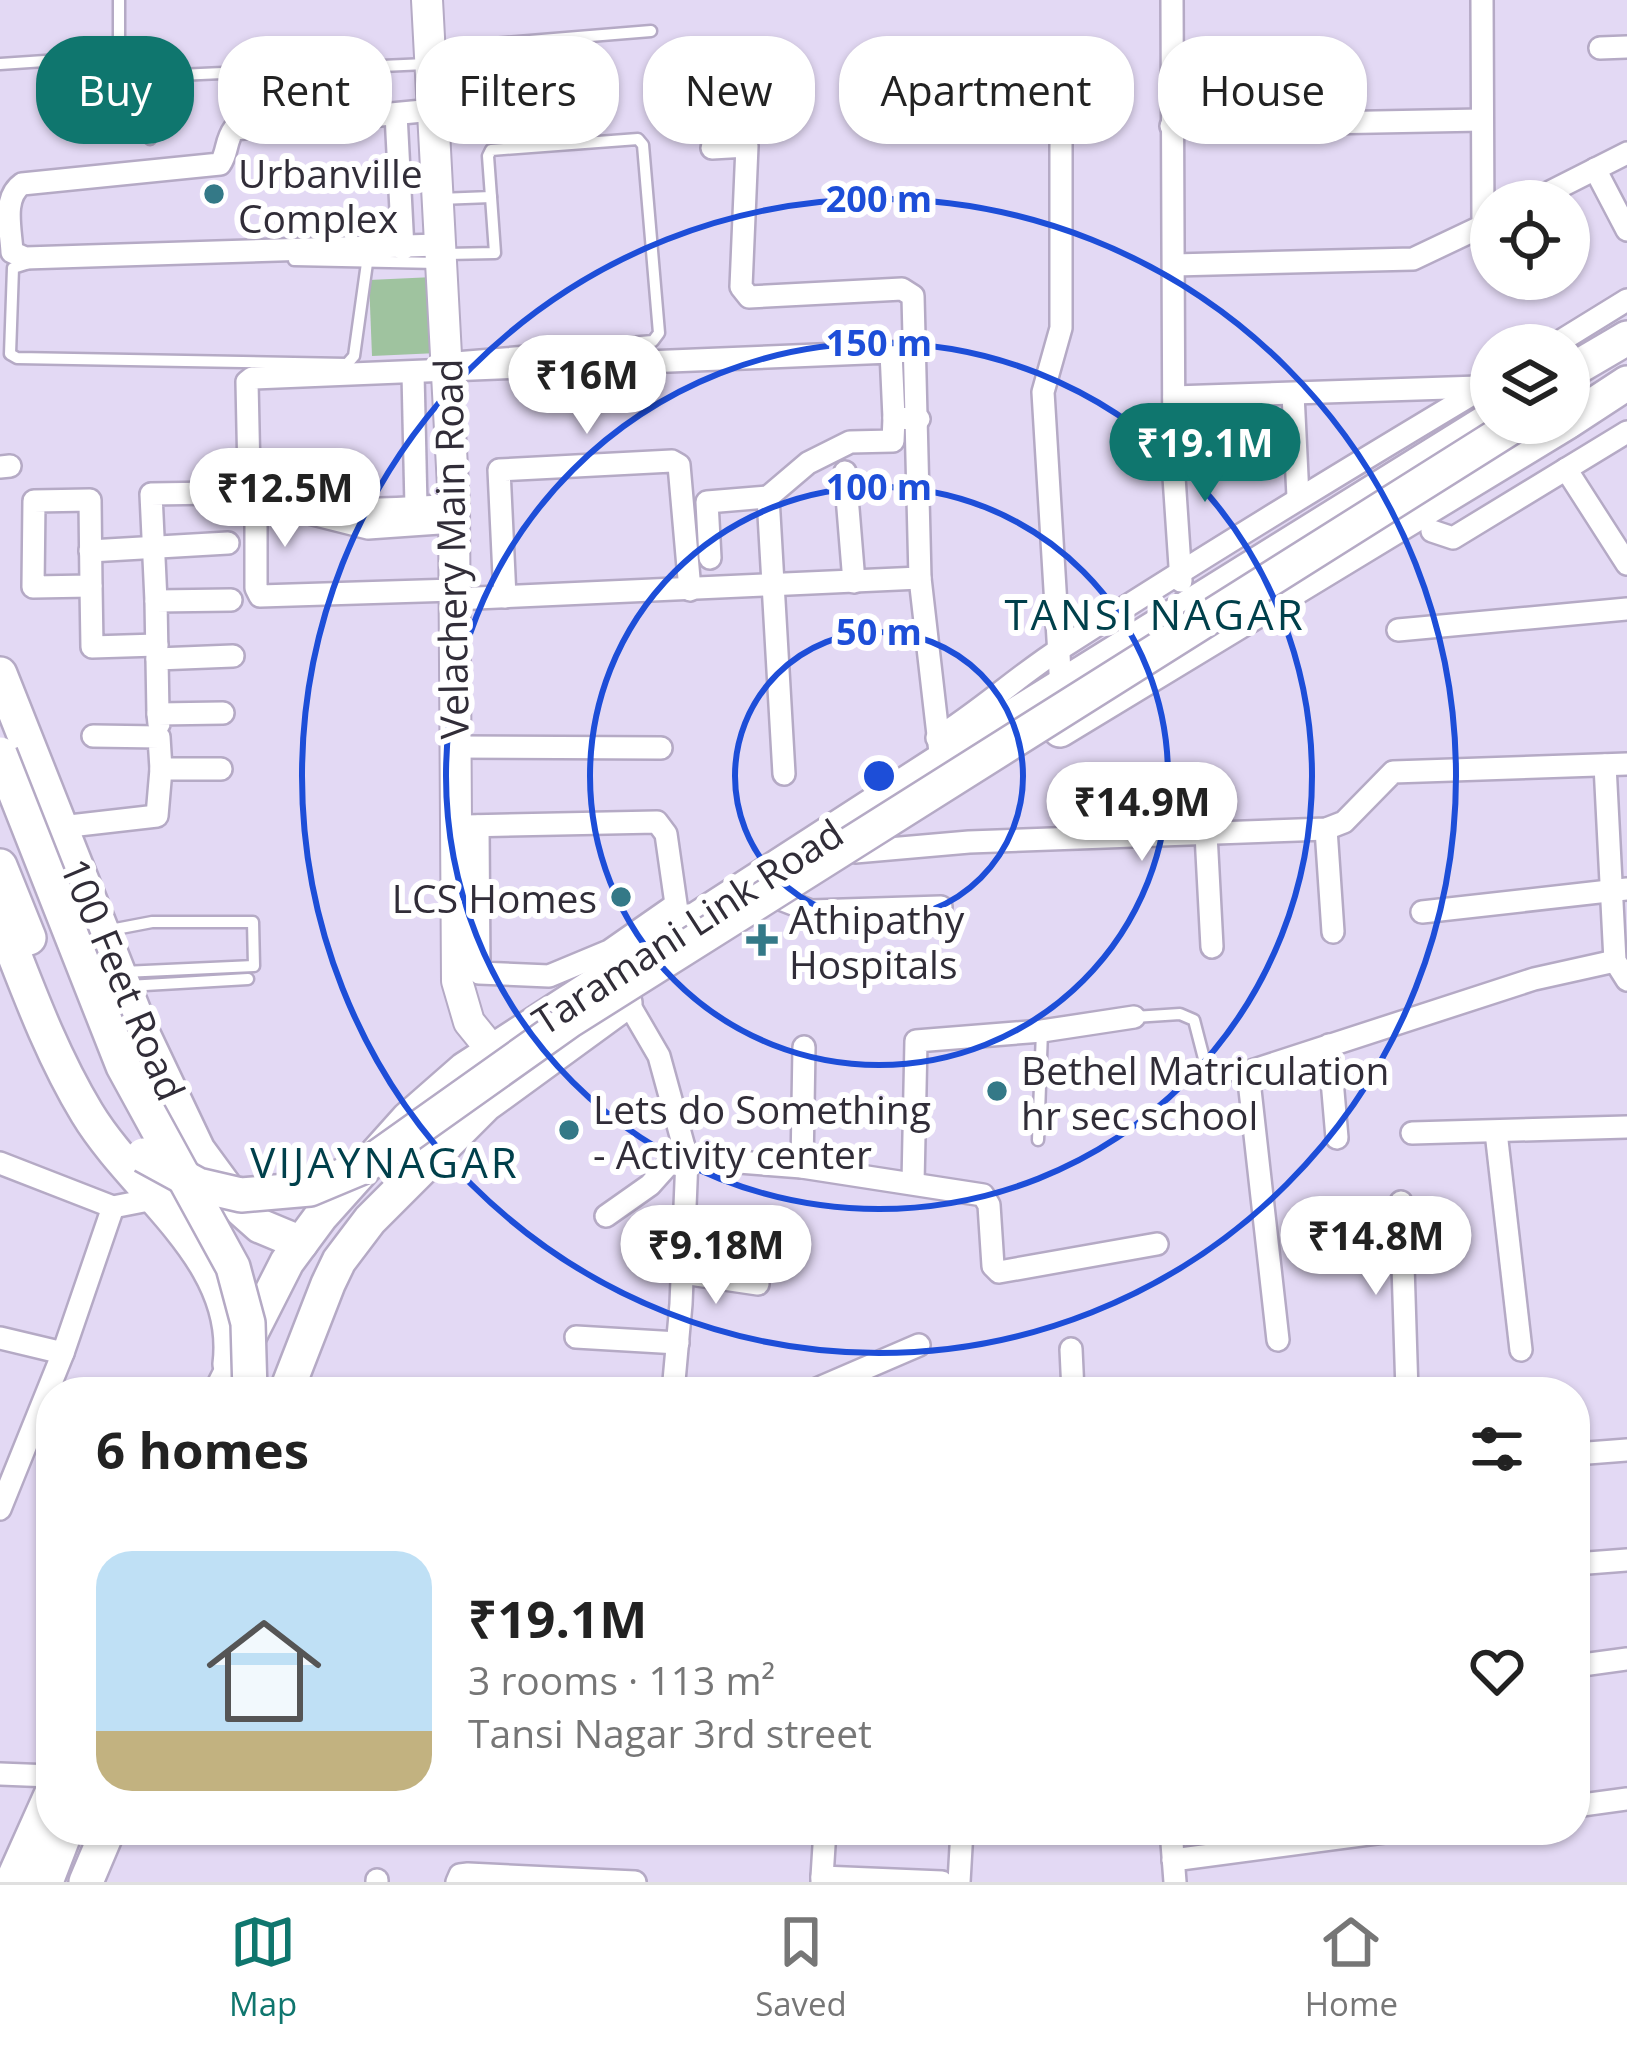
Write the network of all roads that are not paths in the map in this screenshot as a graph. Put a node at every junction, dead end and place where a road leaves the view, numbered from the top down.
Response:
1 (119, 0) edge
2 (427, 0) edge
3 (1172, 0) edge
4 (1482, 0) edge
5 (651, 32) dead end
6 (429, 36) edge
7 (614, 36) edge
8 (1172, 36) edge
9 (1627, 47) edge
10 (1600, 48) dead end
11 (416, 57) edge
12 (0, 64) edge
13 (194, 73) edge
14 (416, 112) edge
15 (396, 114) junction
16 (1482, 120) junction
17 (1367, 122) edge
18 (434, 144) edge
19 (1060, 144) edge
20 (1171, 144) edge
21 (712, 148) dead end
22 (1627, 153) edge
23 (1595, 169) junction
24 (1485, 180) edge
25 (1573, 180) edge
26 (491, 197) junction
27 (436, 199) junction
28 (1627, 230) edge
29 (1470, 233) edge
30 (403, 248) junction
31 (439, 254) junction
32 (367, 262) junction
33 (1174, 266) junction
34 (1627, 300) edge
35 (1588, 324) edge
36 (1627, 338) edge
37 (1627, 363) edge
38 (446, 364) junction
39 (1590, 365) edge
40 (1590, 372) edge
41 (413, 373) junction
42 (1627, 382) edge
43 (1293, 394) junction
44 (1470, 396) edge
45 (1174, 397) junction
46 (1470, 406) edge
47 (1590, 407) edge
48 (1470, 409) edge
49 (894, 418) junction
50 (919, 419) junction
51 (1627, 433) edge
52 (1485, 444) edge
53 (1532, 444) edge
54 (1566, 469) junction
55 (845, 472) dead end
56 (217, 493) dead end
57 (768, 497) junction
58 (1298, 497) junction
59 (416, 507) junction
60 (454, 514) junction
61 (1432, 531) dead end
62 (228, 543) dead end
63 (154, 548) junction
64 (91, 551) junction
65 (710, 558) dead end
66 (1627, 564) edge
67 (1180, 573) junction
68 (920, 578) junction
69 (854, 582) junction
70 (91, 586) junction
71 (772, 586) junction
72 (690, 590) junction
73 (454, 594) junction
74 (505, 597) junction
75 (231, 600) dead end
76 (156, 602) junction
77 (1627, 609) edge
78 (1182, 614) junction
79 (1398, 630) dead end
80 (1056, 651) junction
81 (157, 652) junction
82 (232, 656) dead end
83 (0, 674) edge
84 (1060, 688) junction
85 (223, 713) dead end
86 (159, 726) junction
87 (93, 736) dead end
88 (455, 747) junction
89 (661, 748) dead end
90 (939, 750) junction
91 (0, 754) edge
92 (1616, 765) edge
93 (161, 769) junction
94 (221, 769) dead end
95 (784, 774) dead end
96 (468, 826) junction
97 (61, 827) junction
98 (1326, 830) junction
99 (1206, 833) junction
100 (854, 852) junction
101 (0, 866) edge
102 (1619, 889) edge
103 (780, 898) junction
104 (940, 907) dead end
105 (1422, 912) dead end
106 (0, 918) edge
107 (678, 918) junction
108 (103, 931) junction
109 (1333, 932) dead end
110 (1211, 947) dead end
111 (1621, 970) edge
112 (10, 971) edge
113 (122, 979) junction
114 (248, 979) dead end
115 (627, 1001) junction
116 (1134, 1017) joint
117 (1042, 1031) junction
118 (1329, 1045) junction
119 (804, 1047) dead end
120 (493, 1051) junction
121 (1248, 1072) junction
122 (516, 1080) junction
123 (1627, 1127) edge
124 (1496, 1132) junction
125 (1412, 1133) dead end
126 (1337, 1138) dead end
127 (1038, 1140) dead end
128 (686, 1153) junction
129 (0, 1163) edge
130 (802, 1168) junction
131 (213, 1173) junction
132 (913, 1183) junction
133 (156, 1199) junction
134 (1401, 1202) dead end
135 (113, 1207) junction
136 (606, 1216) dead end
137 (311, 1229) junction
138 (1157, 1244) dead end
139 (682, 1273) junction
140 (758, 1284) dead end
141 (577, 1337) dead end
142 (0, 1338) edge
143 (1278, 1340) dead end
144 (678, 1343) junction
145 (919, 1345) dead end
146 (1071, 1348) dead end
147 (1521, 1351) dead end
148 (63, 1353) junction
149 (52, 1377) edge
150 (233, 1377) edge
151 (235, 1377) edge
152 (236, 1377) edge
153 (292, 1377) edge
154 (675, 1377) edge
155 (862, 1377) edge
156 (1072, 1377) edge
157 (1407, 1377) edge
158 (36, 1412) edge
159 (1627, 1450) edge
160 (1590, 1453) edge
161 (6, 1478) edge
162 (0, 1509) edge
163 (1627, 1560) edge
164 (1590, 1563) edge
165 (1627, 1659) edge
166 (1590, 1664) edge
167 (0, 1774) edge
168 (36, 1775) edge
169 (1627, 1799) edge
170 (1590, 1804) edge
171 (36, 1829) edge
172 (60, 1845) edge
173 (102, 1845) edge
174 (825, 1845) edge
175 (961, 1845) edge
176 (1317, 1845) edge
177 (1174, 1871) edge
178 (822, 1880) edge
179 (13, 1882) edge
180 (46, 1882) edge
181 (86, 1882) edge
182 (457, 1882) edge
183 (635, 1882) edge
184 (941, 1882) edge
185 (959, 1882) edge

1 - 12 lane
2 - 6 main road, Velachery Main Road
3 - 8 street
4 - 16 street
5 - 7 lane
9 - 10 street
11 - 13 lane
14 - 15 street
15 - 30 street
15 - 30 street
16 - 17 street
16 - 24 street
18 - 27 main road, Velachery Main Road
19 - 80 street
20 - 33 street
21 - 50 street
22 - 23 street
23 - 25 street
23 - 28 street
26 - 27 lane
26 - 31 lane
26 - 38 lane
27 - 31 main road, Velachery Main Road
29 - 33 street
30 - 31 street
31 - 32 lane
31 - 38 main road, Velachery Main Road
32 - 32 lane
33 - 45 street
34 - 35 street
36 - 39 main road
37 - 40 main road
38 - 41 street
38 - 49 street
38 - 60 main road, Velachery Main Road
41 - 59 street
41 - 59 street
42 - 47 main road, Taramani Link Road
43 - 44 street
43 - 45 street
43 - 58 street
45 - 67 street
46 - 58 street
48 - 78 main road, Taramani Link Road
49 - 50 street
49 - 57 street
50 - 68 street
51 - 54 street
52 - 101 main road, bridge
53 - 100 main road, Taramani Link Road
54 - 61 street
54 - 66 street
55 - 69 street
56 - 63 street
57 - 65 street
57 - 71 street
58 - 67 street
59 - 60 street
60 - 73 main road, Velachery Main Road
60 - 73 street
62 - 63 street
63 - 64 street
63 - 76 street
64 - 70 street
64 - 70 street
67 - 78 street
67 - 80 street
68 - 69 street
68 - 90 street
69 - 71 street
70 - 81 street
71 - 72 street
71 - 95 street
72 - 74 street
72 - 74 street
73 - 74 street
73 - 88 main road, Velachery Main Road
75 - 76 street
76 - 81 street
77 - 79 street
78 - 84 main road, Taramani Link Road
80 - 84 street
80 - 90 street
81 - 82 street
81 - 86 street
83 - 97 main road, 100 Feet Road
84 - 90 main road, Taramani Link Road
85 - 86 street
86 - 87 street
86 - 93 street
88 - 89 street
88 - 96 main road, Velachery Main Road
90 - 107 main road, Taramani Link Road
91 - 151 main road, bridge
92 - 98 street
92 - 102 street
93 - 94 street
93 - 97 street
96 - 107 street
96 - 107 street
96 - 120 main road, Velachery Main Road
97 - 108 main road, 100 Feet Road
98 - 99 street
98 - 109 street
99 - 100 street
99 - 110 street
100 - 103 main road, Taramani Link Road
102 - 105 street
102 - 111 street
103 - 104 street
103 - 115 main road, Taramani Link Road
106 - 112 main road, 100 Feet Road
107 - 120 main road, Taramani Link Road
108 - 113 main road, 100 Feet Road
108 - 113 lane
111 - 118 street
112 - 133 main road, 100 Feet Road
113 - 114 lane
113 - 131 main road, 100 Feet Road
115 - 122 main road, Taramani Link Road
115 - 128 street
116 - 117 street
116 - 121 lane
117 - 127 lane
117 - 132 street
118 - 121 street
118 - 126 street
119 - 130 street
120 - 122 main road, Velachery Main Road
120 - 137 main road, Taramani Link Road
121 - 143 street
122 - 153 main road, Taramani Link Road
123 - 124 street
124 - 125 street
124 - 147 street
128 - 130 street
128 - 136 street
128 - 139 street
129 - 135 street
130 - 132 street
131 - 133 street
131 - 137 main road, 100 Feet Road
132 - 138 street
133 - 135 street
133 - 150 main road, 100 Feet Road
134 - 157 street
135 - 148 street
137 - 152 main road
139 - 140 street
139 - 144 street
141 - 144 street
142 - 148 street
144 - 154 street
145 - 155 street
146 - 156 street
148 - 149 street
158 - 161 street
159 - 160 street
161 - 162 street
163 - 164 street
165 - 166 street
167 - 168 street
169 - 170 street
171 - 179 main road
172 - 180 main road
173 - 181 main road
174 - 178 street
175 - 185 street
176 - 177 street
178 - 184 street
182 - 183 street

